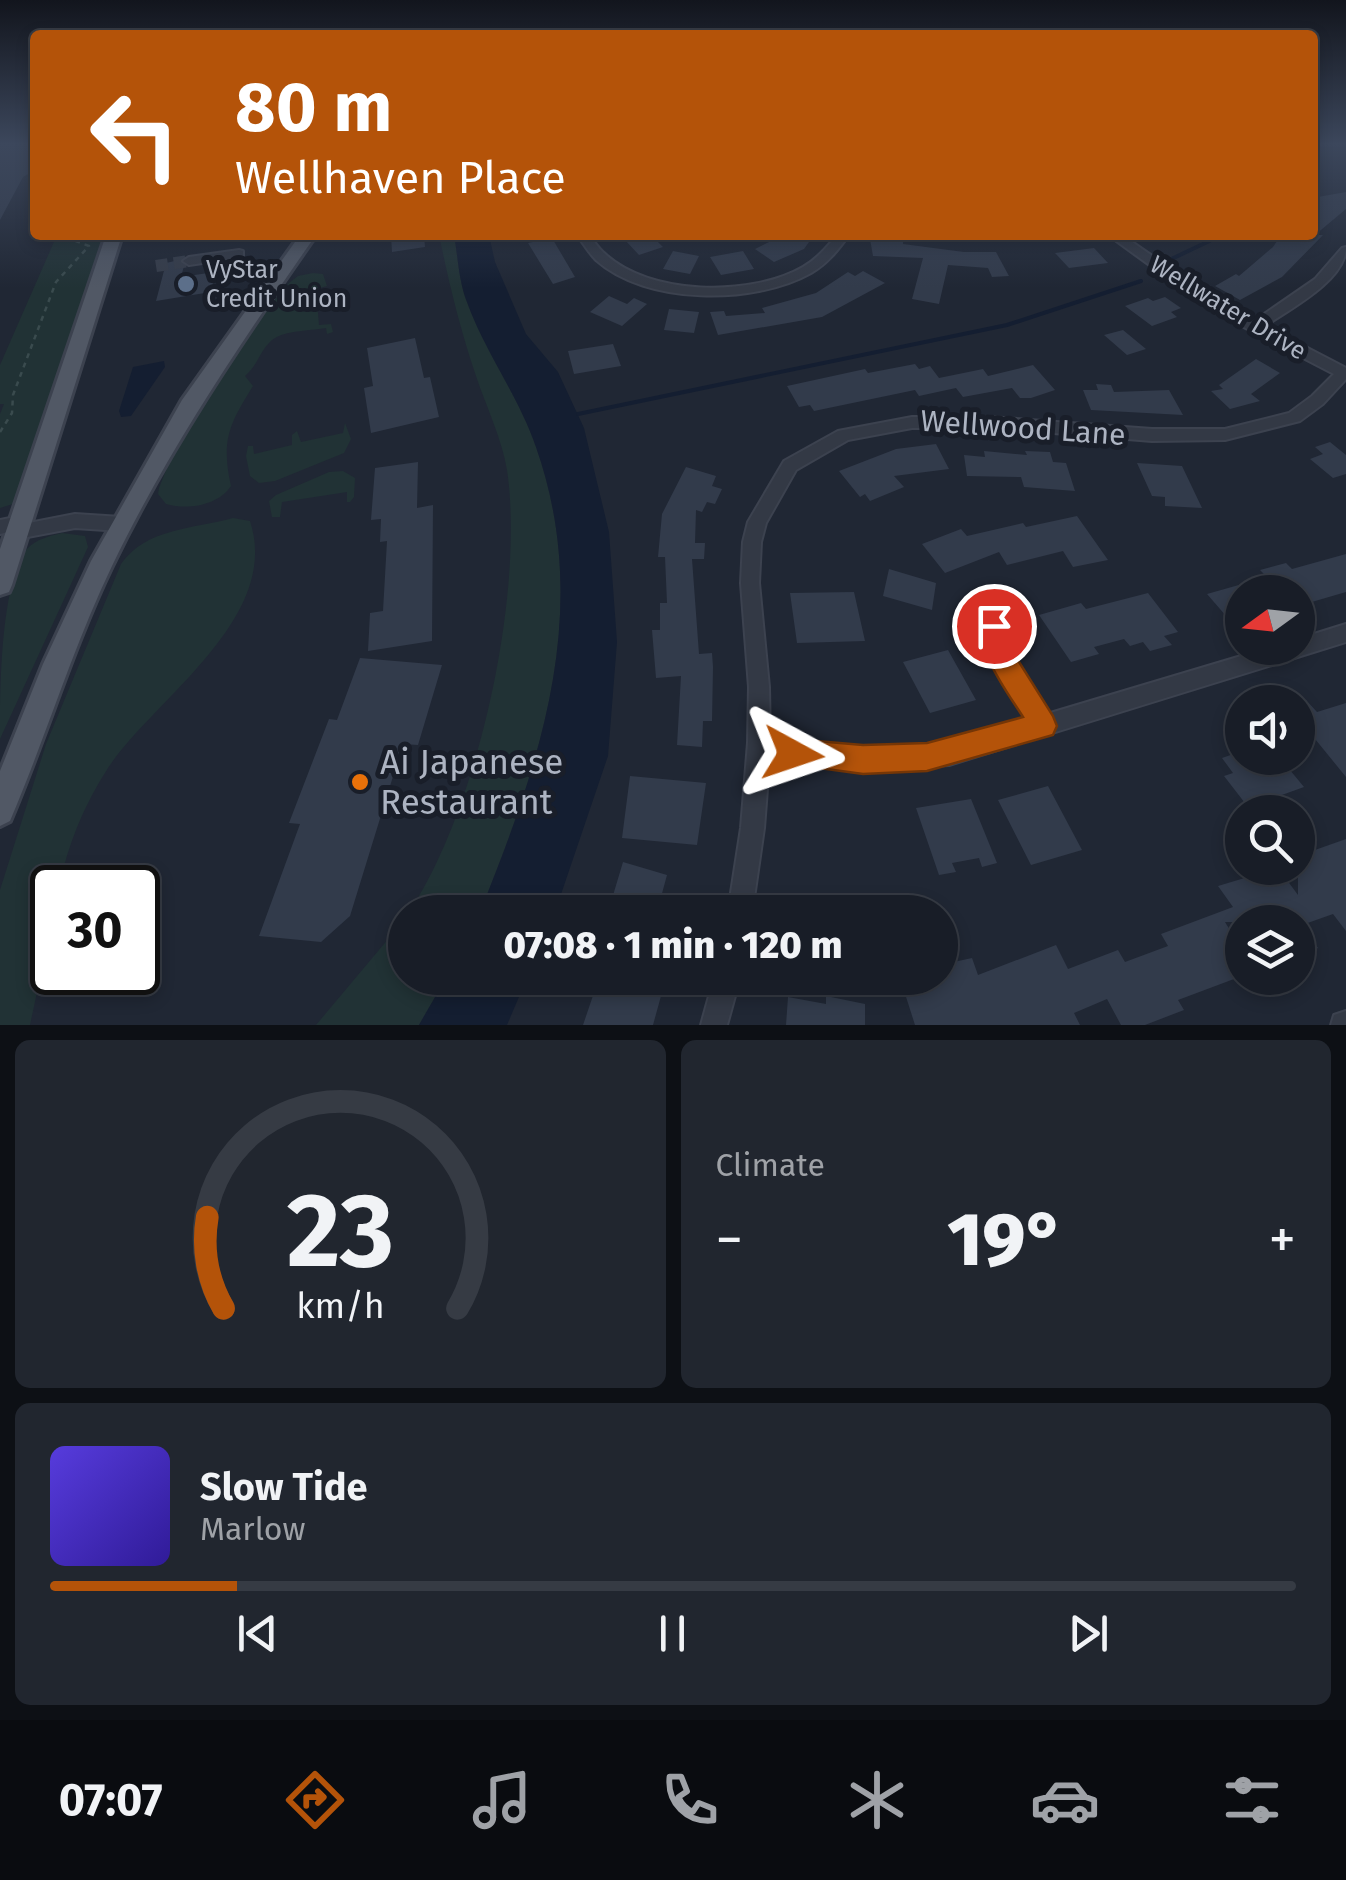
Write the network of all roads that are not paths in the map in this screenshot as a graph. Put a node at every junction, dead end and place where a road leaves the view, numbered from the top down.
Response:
1 (112, 240) edge
2 (304, 240) edge
3 (587, 240) edge
4 (840, 240) edge
5 (1121, 240) edge
6 (1346, 251) edge
7 (239, 254) dead end
8 (188, 261) tunnel mouth
9 (1341, 267) edge
10 (1253, 328) junction
11 (1345, 373) edge
12 (121, 524) junction
13 (10, 535) edge
14 (0, 585) edge
15 (994, 626) dead end
16 (1346, 633) edge
17 (1043, 726) junction
18 (758, 750) junction
19 (0, 812) edge
20 (743, 895) edge
21 (722, 995) edge
22 (714, 1025) edge

1 - 13 main road
2 - 12 main road
3 - 4 street
5 - 10 street, Wellwater Drive
6 - 9 street
7 - 8 street
9 - 10 street
10 - 11 street, Wellwater Drive
11 - 18 street, Wellwood Lane
12 - 13 street
12 - 19 main road
13 - 14 main road
15 - 17 street
16 - 17 street
17 - 18 street
18 - 20 street, Wellwood Lane
21 - 22 street

